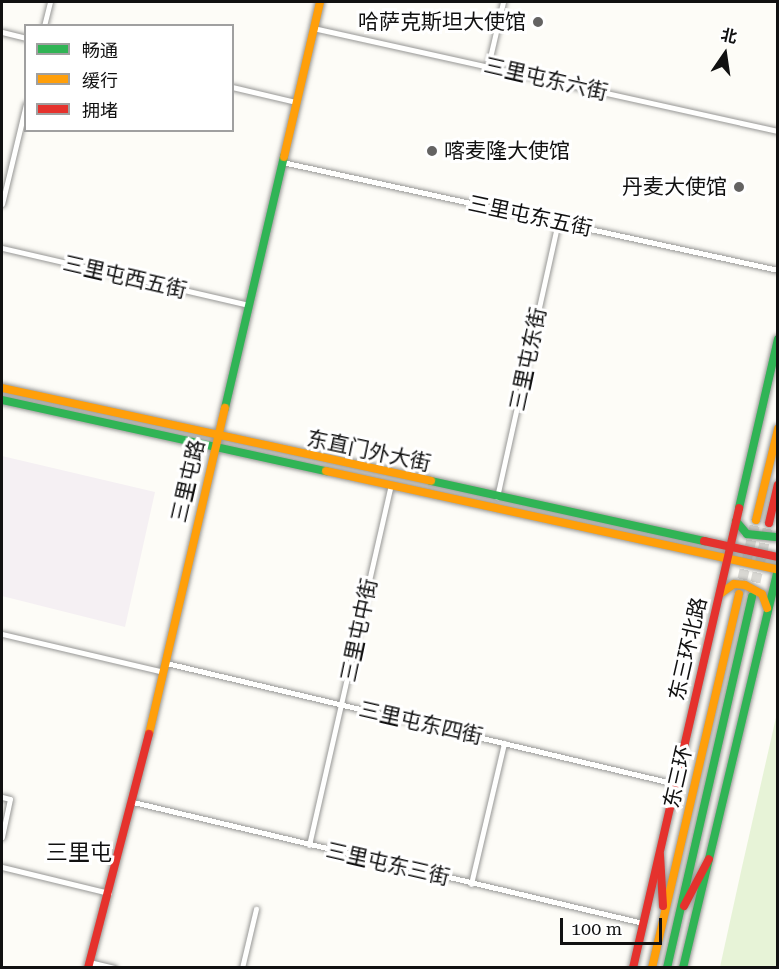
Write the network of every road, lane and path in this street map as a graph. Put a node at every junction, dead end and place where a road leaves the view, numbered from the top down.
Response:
1 (50, 2) edge
2 (320, 2) edge
3 (503, 2) edge
4 (44, 24) edge
5 (313, 28) junction
6 (2, 32) edge
7 (24, 38) edge
8 (488, 66) junction
9 (234, 87) edge
10 (296, 102) junction
11 (24, 112) edge
12 (777, 131) edge
13 (282, 162) junction
14 (2, 204) edge
15 (558, 222) junction
16 (2, 248) edge
17 (777, 270) edge
18 (248, 305) junction
19 (777, 339) edge
20 (2, 388) edge
21 (2, 400) edge
22 (777, 429) edge
23 (218, 435) junction
24 (215, 447) junction
25 (392, 485) junction
26 (777, 485) edge
27 (497, 497) junction
28 (756, 520) tunnel mouth
29 (736, 521) junction
30 (769, 523) tunnel mouth
31 (777, 537) edge
32 (730, 547) junction
33 (777, 557) edge
34 (727, 558) junction
35 (777, 569) edge
36 (739, 594) tunnel mouth
37 (752, 597) tunnel mouth
38 (718, 599) junction
39 (767, 612) junction
40 (2, 634) edge
41 (165, 668) junction
42 (342, 705) junction
43 (504, 743) junction
44 (676, 784) junction
45 (2, 797) edge
46 (133, 802) junction
47 (2, 837) edge
48 (309, 845) junction
49 (660, 855) junction
50 (709, 859) junction
51 (2, 867) edge
52 (471, 884) junction
53 (109, 893) junction
54 (256, 909) dead end
55 (664, 917) junction
56 (676, 920) junction
57 (643, 923) junction
58 (89, 965) edge
59 (114, 968) edge
60 (242, 968) edge
61 (633, 968) edge
62 (652, 968) edge
63 (666, 968) edge
64 (683, 968) edge

1 - 4 street
2 - 5 main road, 三里屯路
3 - 8 street
5 - 8 street, 三里屯东六街
5 - 10 main road, 三里屯路
6 - 7 street
8 - 12 street, 三里屯东六街
9 - 10 street
10 - 13 main road, 三里屯路
11 - 14 street
13 - 15 street, 三里屯东五街
13 - 18 main road, 三里屯路
15 - 17 street, 三里屯东五街
15 - 27 street, 三里屯东街
16 - 18 street, 三里屯西五街
18 - 23 main road, 三里屯路
19 - 29 main road, 东三环北路
20 - 23 main road, 东直门外大街
21 - 24 main road, 东直门外大街
22 - 28 main road
23 - 24 main road, 三里屯路
23 - 27 main road, 东直门外大街
24 - 25 main road, 东直门外大街
24 - 41 main road, 三里屯路
25 - 34 main road, 东直门外大街
25 - 42 street, 三里屯中街
26 - 30 main road
27 - 32 main road, 东直门外大街
29 - 31 main road
29 - 32 main road, 东三环北路
32 - 33 main road, 东直门外大街
32 - 34 main road, 东三环北路
34 - 35 main road, 东直门外大街
34 - 38 main road, 东三环北路
35 - 39 main road
36 - 55 main road, 东三环
37 - 56 main road, 东三环
38 - 39 main road
38 - 44 main road, 东三环北路
39 - 50 main road
40 - 41 street, 三里屯东四街
41 - 42 street, 三里屯东四街
41 - 46 main road, 三里屯路
42 - 43 street, 三里屯东四街
42 - 48 street, 三里屯中街
43 - 44 street, 三里屯东四街
43 - 52 street
44 - 49 main road, 东三环北路
45 - 47 street
46 - 48 street, 三里屯东三街
46 - 53 main road, 三里屯路
48 - 52 street, 三里屯东三街
49 - 55 main road
49 - 57 main road, 东三环北路
50 - 56 main road
50 - 64 main road
51 - 53 street
52 - 57 street, 三里屯东三街
53 - 58 main road, 三里屯路
54 - 60 street
55 - 62 main road, 东三环
56 - 63 main road, 东三环
57 - 61 main road, 东三环北路
58 - 59 street

